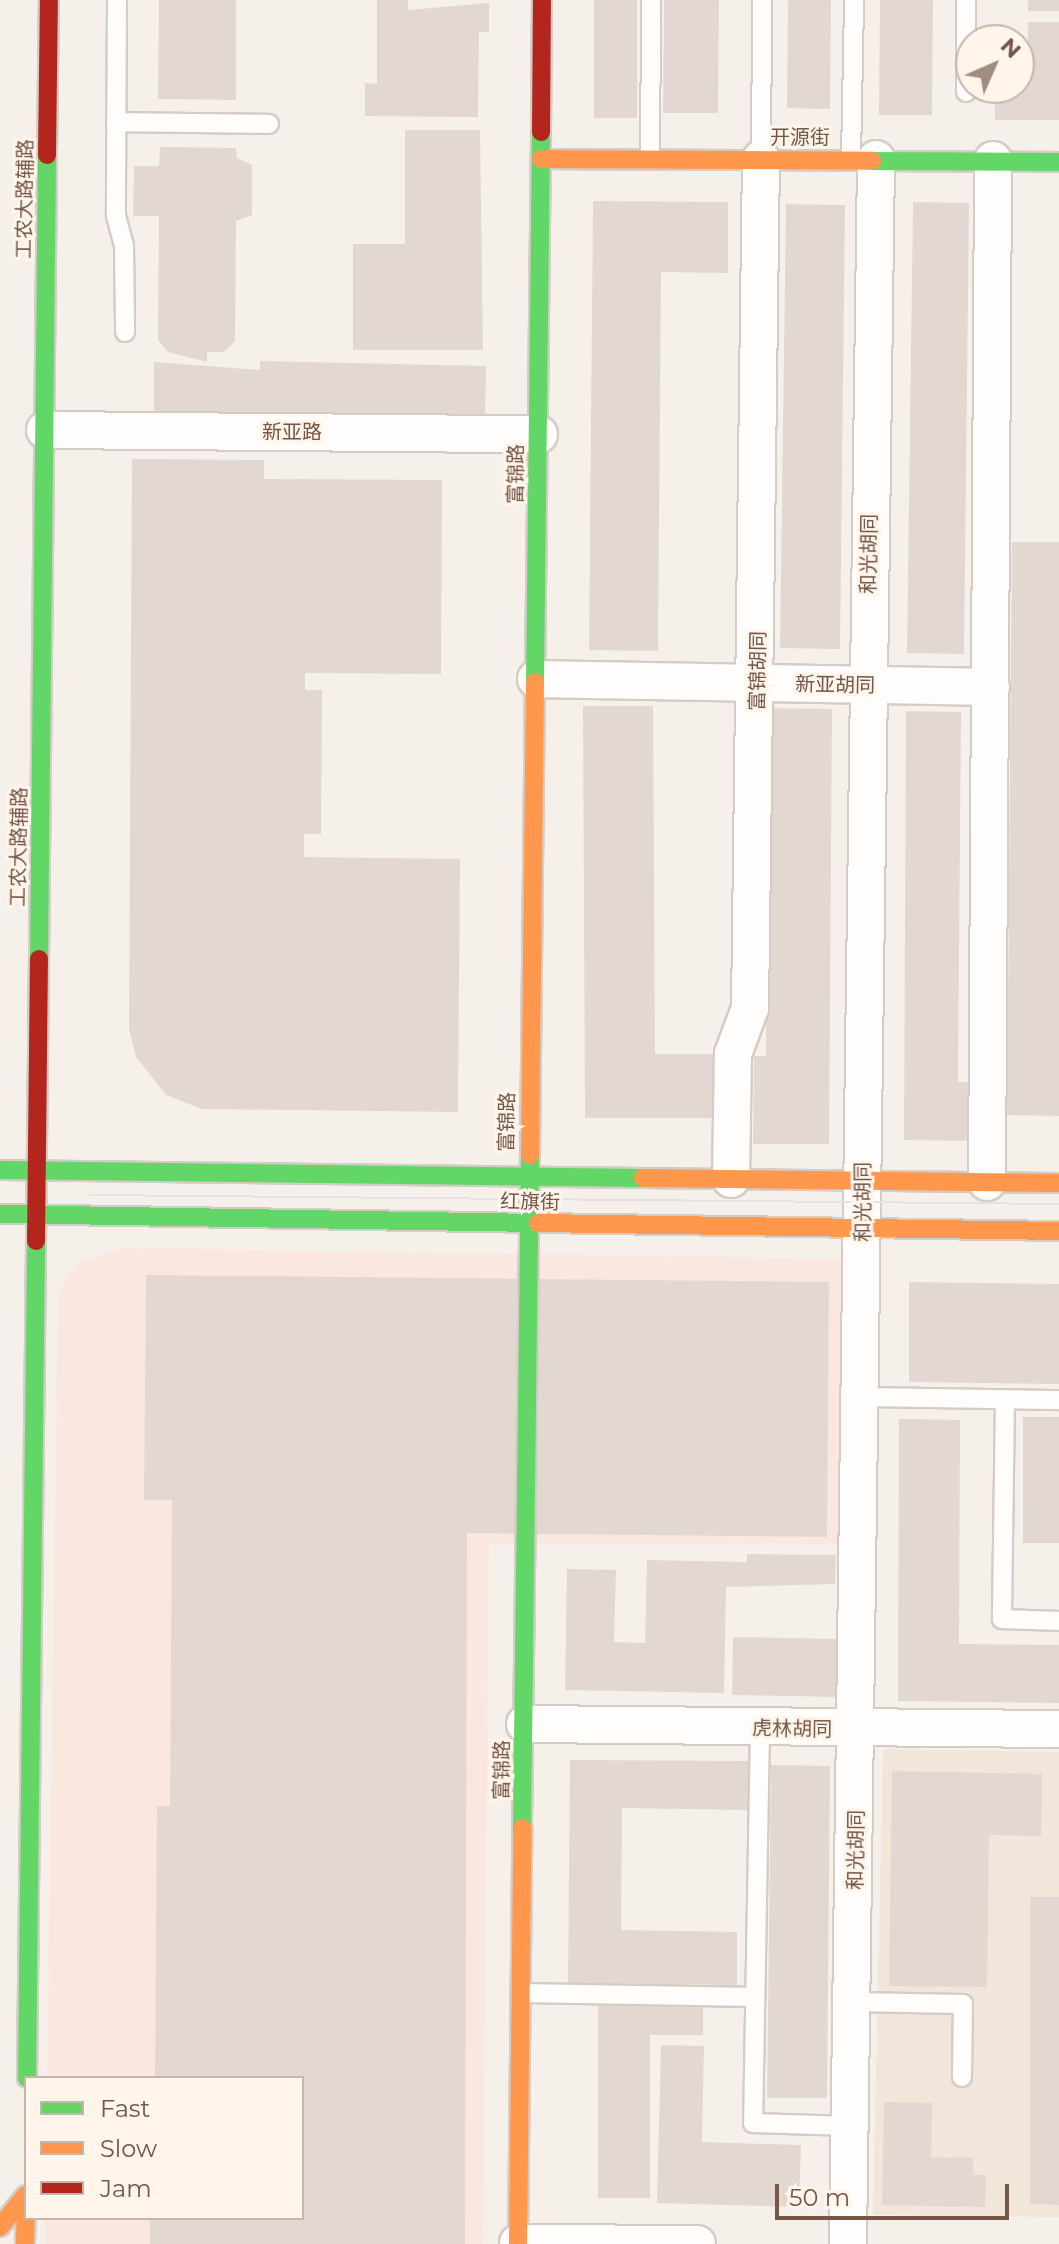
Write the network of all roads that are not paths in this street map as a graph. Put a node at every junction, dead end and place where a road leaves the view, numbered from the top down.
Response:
1 (49, 0) edge
2 (117, 0) edge
3 (542, 0) edge
4 (651, 0) edge
5 (762, 0) edge
6 (854, 0) edge
7 (966, 0) edge
8 (966, 24) edge
9 (116, 122) junction
10 (269, 124) dead end
11 (541, 159) junction
12 (650, 159) junction
13 (761, 159) junction
14 (864, 159) junction
15 (993, 160) junction
16 (1059, 162) edge
17 (125, 332) dead end
18 (45, 430) junction
19 (539, 434) junction
20 (536, 679) junction
21 (758, 683) junction
22 (867, 685) junction
23 (991, 687) junction
24 (0, 1170) edge
25 (38, 1171) junction
26 (529, 1177) junction
27 (731, 1179) junction
28 (863, 1181) junction
29 (987, 1182) junction
30 (1059, 1183) edge
31 (0, 1214) edge
32 (38, 1215) junction
33 (528, 1224) junction
34 (862, 1229) junction
35 (1059, 1231) edge
36 (861, 1397) junction
37 (1005, 1399) junction
38 (1059, 1400) edge
39 (1059, 1621) edge
40 (525, 1724) junction
41 (760, 1728) junction
42 (1059, 1729) edge
43 (859, 1730) junction
44 (521, 1993) junction
45 (755, 1997) junction
46 (853, 2002) junction
47 (27, 2076) edge
48 (962, 2077) dead end
49 (851, 2126) junction
50 (24, 2197) edge
51 (25, 2220) edge
52 (0, 2227) edge
53 (518, 2243) edge
54 (25, 2244) edge
55 (697, 2244) edge
56 (848, 2244) edge

1 - 18 street, 工农大路辅路
2 - 9 lane
3 - 11 street, 富锦路
4 - 12 lane
5 - 13 lane
6 - 14 lane
7 - 8 lane
9 - 10 lane
9 - 17 lane
11 - 12 street, 开源街
11 - 19 street, 富锦路
12 - 13 street, 开源街
13 - 14 street, 开源街
13 - 21 street, 富锦胡同
14 - 15 street, 开源街
14 - 22 street, 和光胡同
15 - 16 street, 开源街
15 - 23 street
18 - 19 street, 新亚路
18 - 25 street, 工农大路辅路
19 - 20 street, 富锦路
20 - 21 street, 新亚胡同
20 - 26 street, 富锦路
21 - 22 street, 新亚胡同
21 - 27 street, 富锦胡同
22 - 23 street, 新亚胡同
22 - 28 street, 和光胡同
23 - 29 street
24 - 25 street, 红旗街
25 - 26 street, 红旗街
25 - 32 street, 工农大路辅路
26 - 27 street, 红旗街
26 - 33 street, 富锦路
27 - 28 street, 红旗街
28 - 29 street, 红旗街
28 - 34 street, 和光胡同
29 - 30 street, 红旗街
31 - 32 street, 红旗街
32 - 33 street, 红旗街
32 - 47 street, 工农大路辅路
33 - 34 street, 红旗街
33 - 40 street, 富锦路
34 - 35 street, 红旗街
34 - 36 street, 和光胡同
36 - 37 lane
36 - 43 street, 和光胡同
37 - 38 lane
37 - 39 lane
40 - 41 street, 虎林胡同
40 - 44 street, 富锦路
41 - 43 street, 虎林胡同
41 - 45 lane
42 - 43 street, 虎林胡同
43 - 46 street, 和光胡同
44 - 45 lane
44 - 53 street, 富锦路
45 - 49 lane
46 - 48 lane
46 - 49 street, 和光胡同
49 - 56 street, 和光胡同
50 - 52 street
51 - 54 street
53 - 55 street

